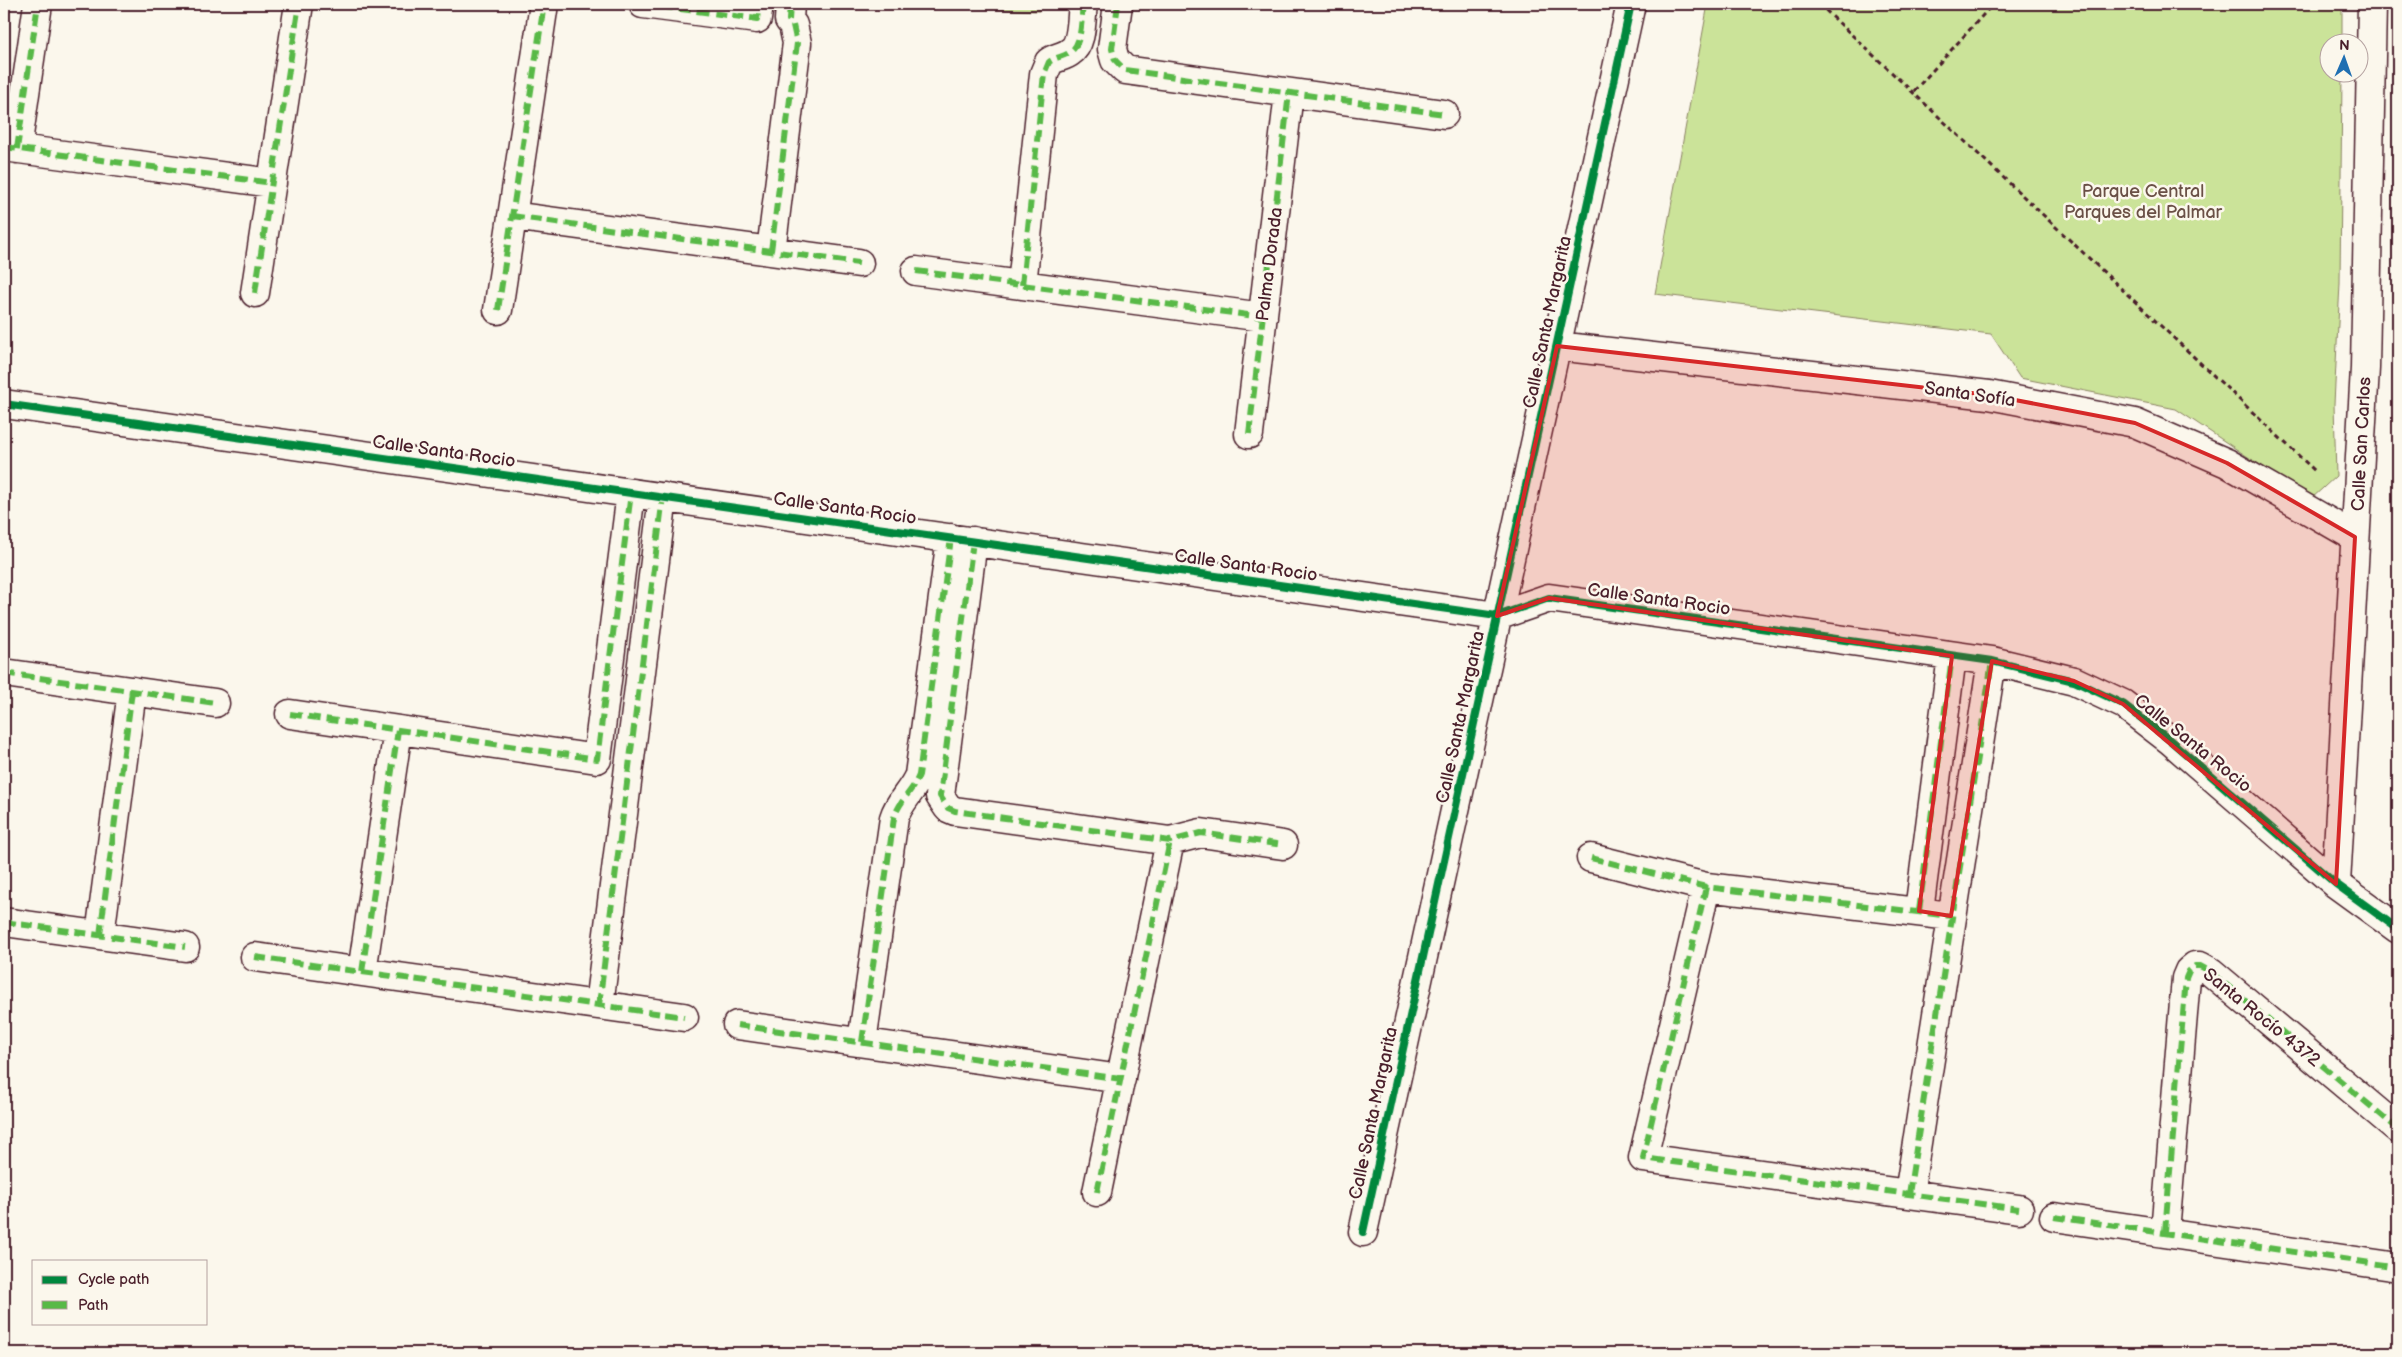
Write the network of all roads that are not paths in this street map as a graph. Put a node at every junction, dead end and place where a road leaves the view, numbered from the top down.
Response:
1 (38, 4) edge
2 (299, 4) edge
3 (544, 4) edge
4 (643, 4) edge
5 (759, 4) edge
6 (790, 4) edge
7 (1083, 4) edge
8 (1118, 4) edge
9 (1631, 4) edge
10 (2372, 4) edge
11 (1290, 93) junction
12 (1444, 114) dead end
13 (11, 148) edge
14 (272, 183) junction
15 (512, 216) junction
16 (771, 251) junction
17 (859, 263) dead end
18 (916, 271) dead end
19 (1022, 285) junction
20 (256, 293) dead end
21 (498, 310) dead end
22 (1263, 318) junction
23 (1557, 346) junction
24 (4, 404) edge
25 (1249, 434) dead end
26 (631, 493) junction
27 (663, 498) junction
28 (2356, 524) junction
29 (962, 540) junction
30 (1497, 616) junction
31 (1952, 656) junction
32 (1992, 661) junction
33 (4, 673) edge
34 (132, 691) junction
35 (215, 703) dead end
36 (290, 714) dead end
37 (398, 730) junction
38 (1170, 841) junction
39 (1283, 845) dead end
40 (1591, 858) dead end
41 (2336, 884) junction
42 (1706, 887) junction
43 (1919, 912) junction
44 (1951, 916) junction
45 (4, 922) edge
46 (2398, 929) edge
47 (100, 936) junction
48 (184, 947) dead end
49 (255, 957) dead end
50 (362, 972) junction
51 (599, 1005) junction
52 (684, 1017) dead end
53 (736, 1025) dead end
54 (862, 1042) junction
55 (1121, 1079) junction
56 (2398, 1129) edge
57 (1097, 1192) dead end
58 (1909, 1194) junction
59 (2020, 1210) dead end
60 (2054, 1217) dead end
61 (1363, 1232) dead end
62 (2166, 1232) junction
63 (2398, 1268) edge

1 - 13 street
2 - 14 street
3 - 15 street
4 - 5 street
6 - 16 street
7 - 19 street
8 - 11 street
9 - 23 street, Calle Santa Margarita
10 - 28 street, Calle San Carlos
11 - 12 street
11 - 22 street, Palma Dorada
13 - 14 street
14 - 20 street
15 - 16 street
15 - 21 street
16 - 17 street
18 - 19 street
19 - 22 street
22 - 25 street, Palma Dorada
23 - 28 street, Santa Sofía
23 - 30 street, Calle Santa Margarita
24 - 26 street, Calle Santa Rocio
26 - 27 street, Calle Santa Rocio
26 - 37 street
27 - 29 street, Calle Santa Rocio
27 - 51 street
28 - 41 street, Calle San Carlos
29 - 30 street, Calle Santa Rocio
29 - 38 street
29 - 54 street
30 - 31 street, Calle Santa Rocio
30 - 61 street, Calle Santa Margarita
31 - 32 street, Calle Santa Rocio
31 - 43 street
32 - 41 street, Calle Santa Rocio
32 - 44 street
33 - 34 street
34 - 35 street
34 - 47 street
36 - 37 street
37 - 50 street
38 - 39 street
38 - 55 street
40 - 42 street
41 - 46 street, Calle Santa Rocio
42 - 43 street
42 - 58 street
43 - 44 street
44 - 58 street
45 - 47 street
47 - 48 street
49 - 50 street
50 - 51 street
51 - 52 street
53 - 54 street
54 - 55 street
55 - 57 street
56 - 62 street, Santa Rocío 4372
58 - 59 street
60 - 62 street
62 - 63 street

